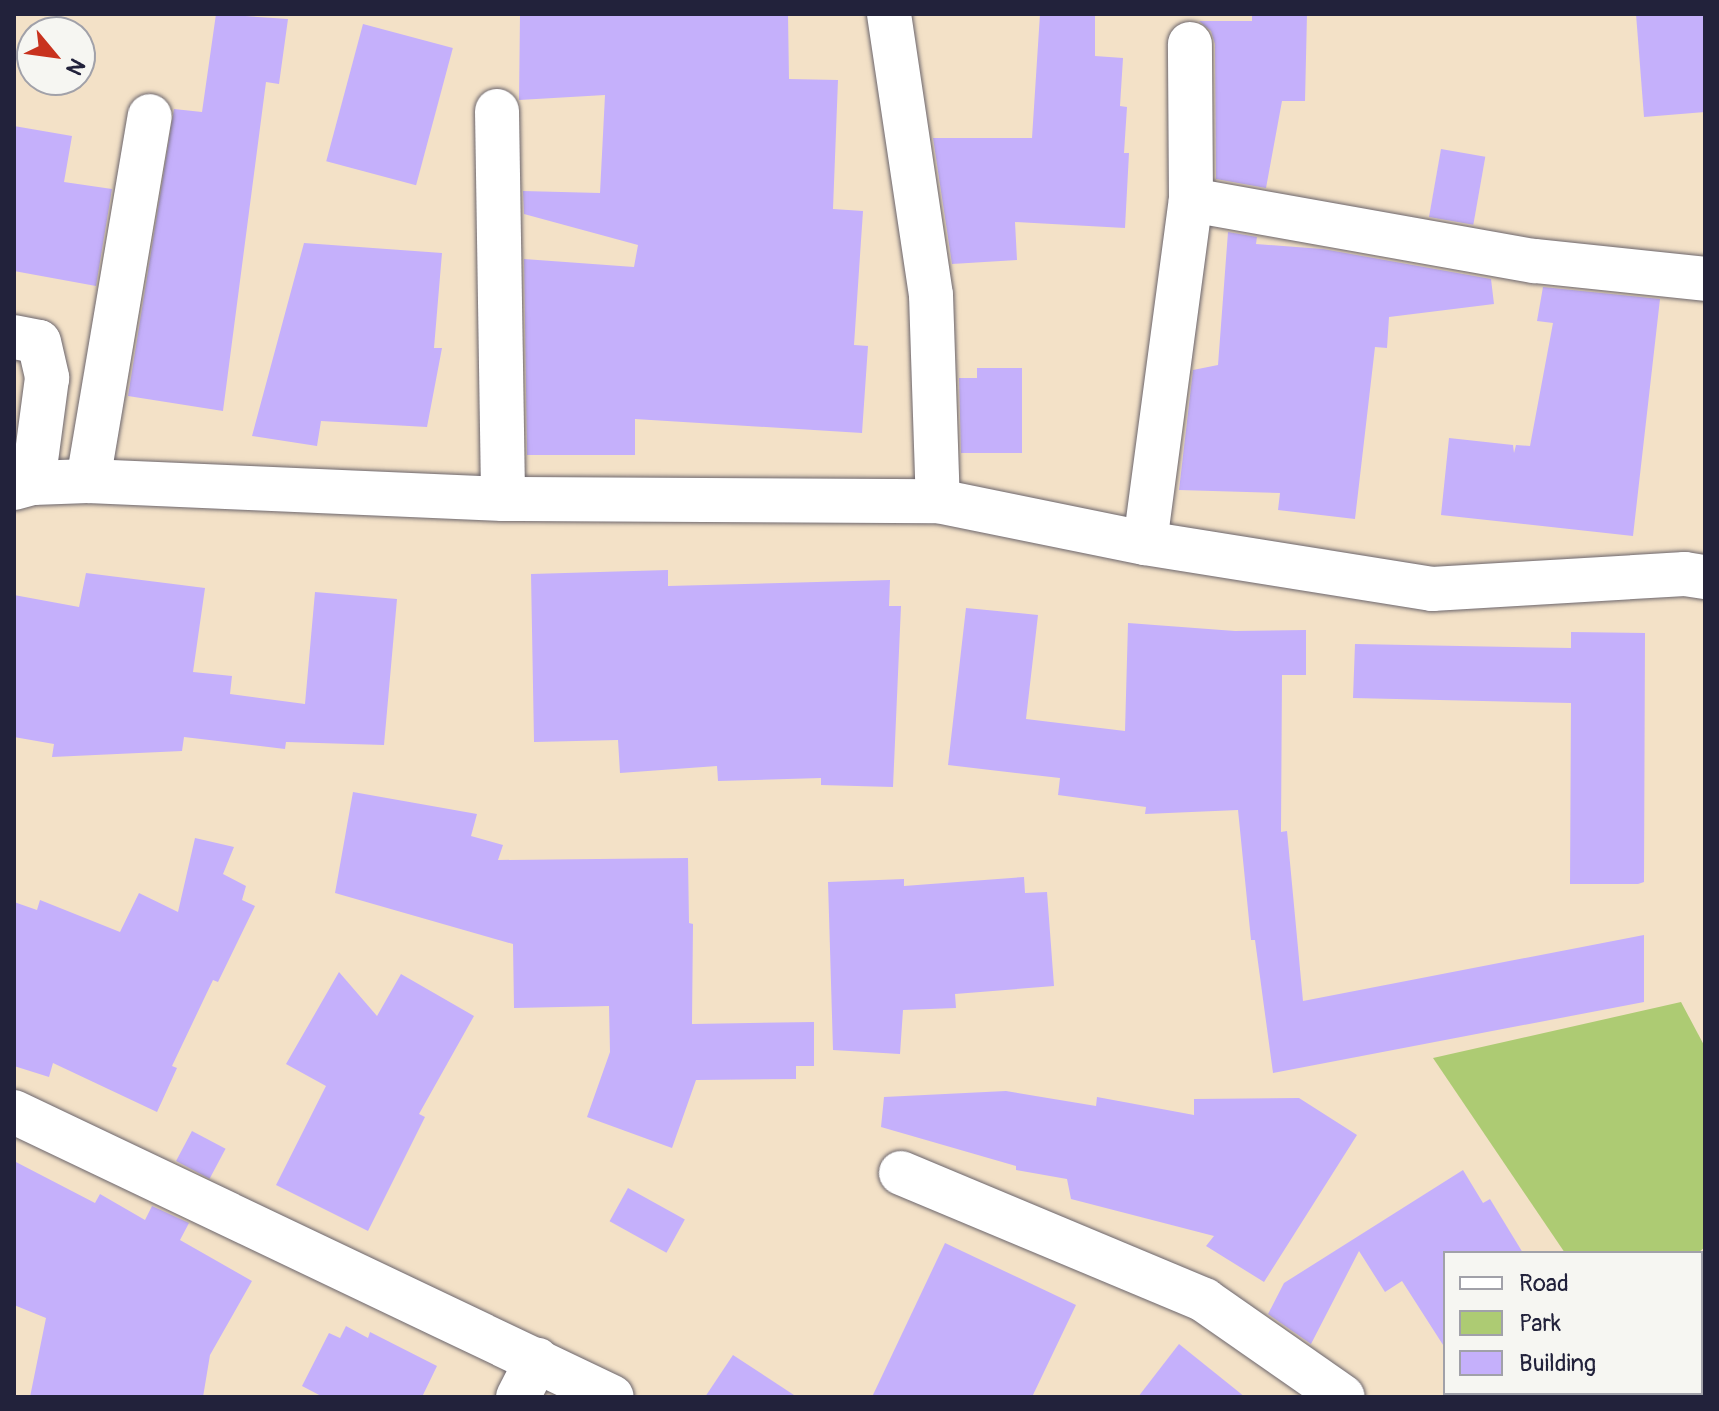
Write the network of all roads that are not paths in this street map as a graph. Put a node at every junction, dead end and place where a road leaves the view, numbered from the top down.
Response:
1 (889, 14) edge
2 (1190, 44) dead end
3 (497, 111) dead end
4 (150, 116) dead end
5 (1191, 200) junction
6 (1705, 279) edge
7 (14, 337) edge
8 (88, 481) junction
9 (24, 485) edge
10 (503, 499) junction
11 (938, 501) junction
12 (1145, 543) junction
13 (1705, 577) edge
14 (14, 1112) edge
15 (901, 1173) dead end
16 (527, 1379) edge
17 (612, 1397) edge
18 (1343, 1397) edge

1 - 11 street
2 - 5 street
3 - 10 street
4 - 8 street
5 - 6 street
5 - 12 street
7 - 9 street
8 - 9 street
8 - 10 street
10 - 11 street
11 - 12 street
12 - 13 street
14 - 16 street
15 - 18 street
16 - 17 street

